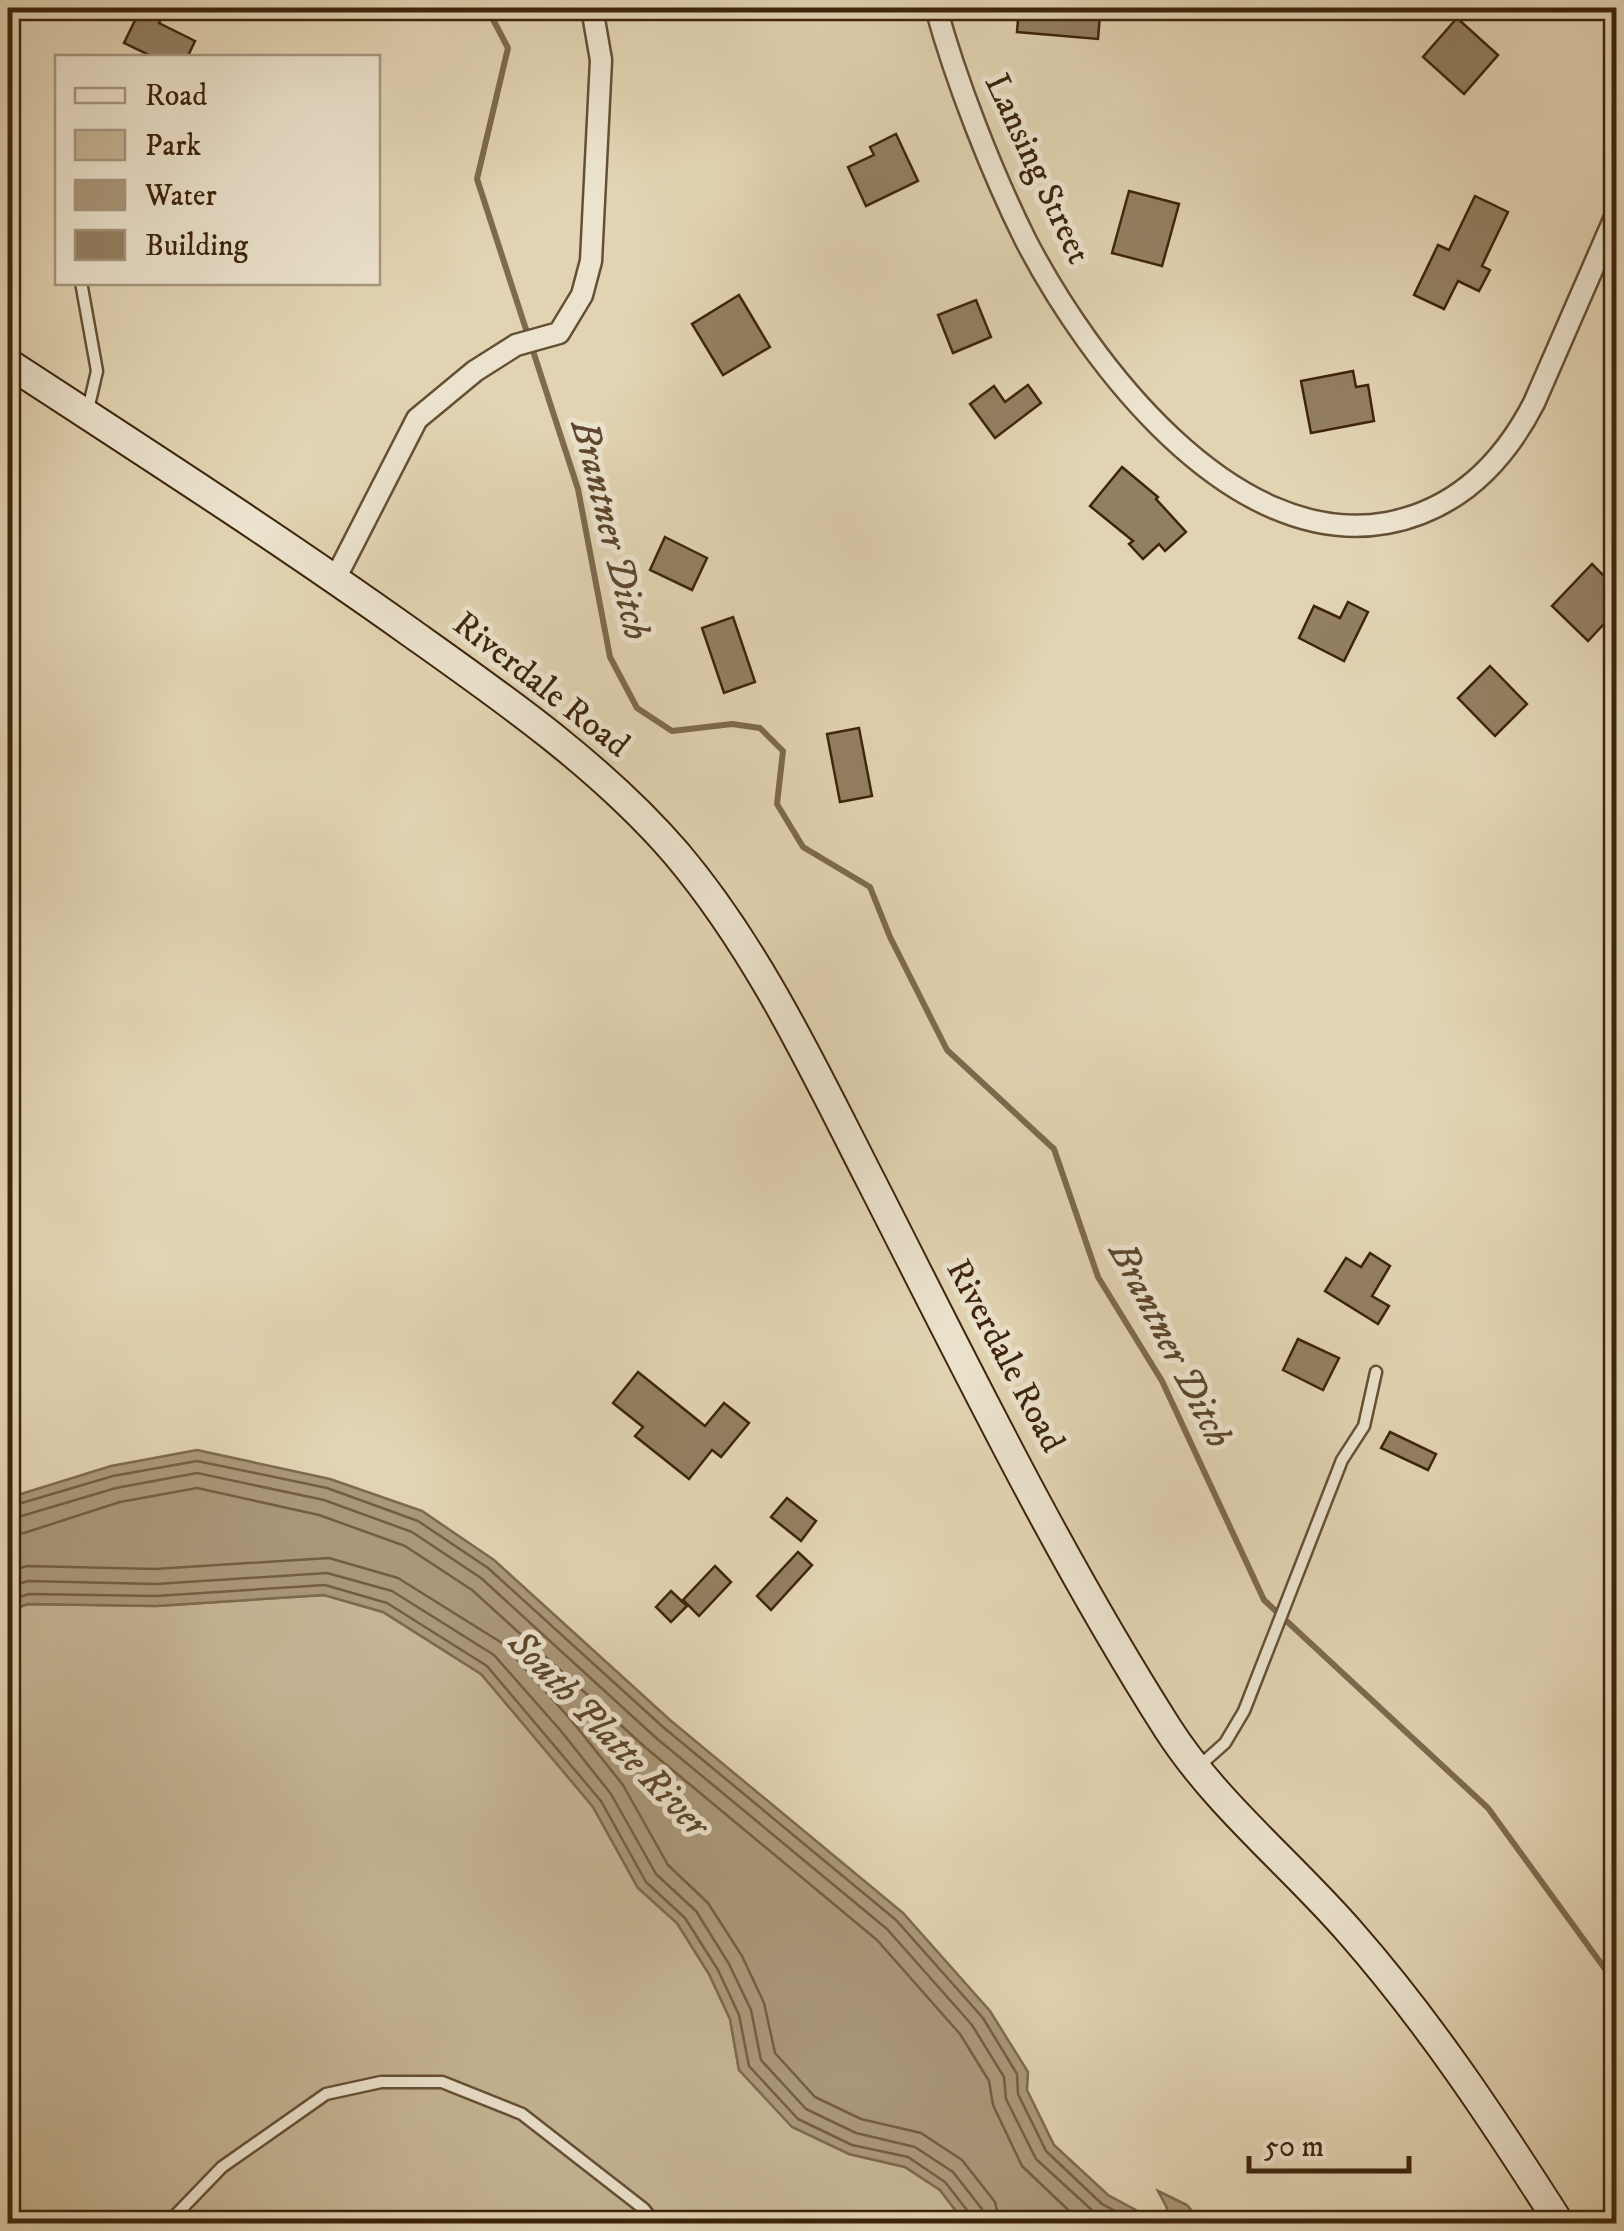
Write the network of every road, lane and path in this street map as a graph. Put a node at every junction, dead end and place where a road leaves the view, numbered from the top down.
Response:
1 (592, 8) edge
2 (936, 8) edge
3 (1616, 216) edge
4 (82, 285) edge
5 (8, 362) edge
6 (87, 415) junction
7 (335, 578) junction
8 (1376, 1372) dead end
9 (1196, 1768) junction
10 (167, 2224) edge
11 (656, 2224) edge
12 (1560, 2224) edge

1 - 7 street
2 - 3 street, Lansing Street
4 - 6 lane
5 - 6 street, Riverdale Road
6 - 7 street, Riverdale Road
7 - 9 street, Riverdale Road
8 - 9 lane
9 - 12 street, Riverdale Road
10 - 11 lane

